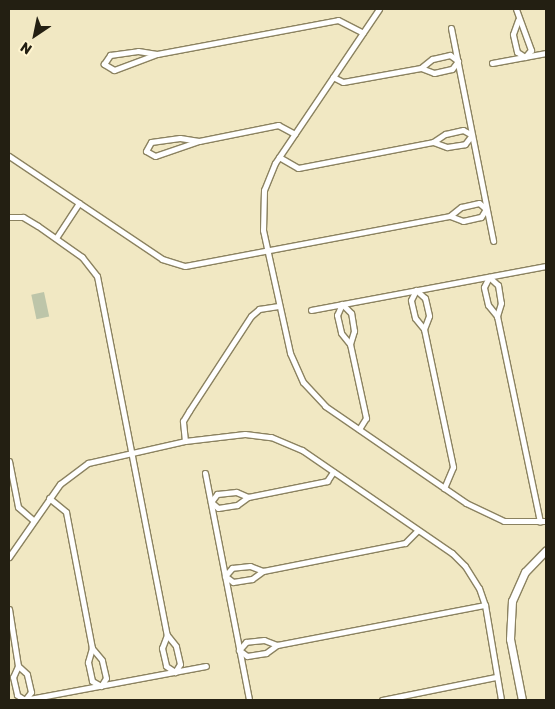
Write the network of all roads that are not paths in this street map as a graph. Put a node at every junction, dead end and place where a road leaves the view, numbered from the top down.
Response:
1 (379, 9) edge
2 (516, 9) edge
3 (518, 20) junction
4 (451, 28) dead end
5 (363, 33) junction
6 (546, 53) edge
7 (157, 54) junction
8 (525, 57) junction
9 (458, 61) junction
10 (492, 63) dead end
11 (421, 68) junction
12 (333, 77) junction
13 (294, 134) junction
14 (472, 135) junction
15 (199, 140) junction
16 (434, 142) junction
17 (9, 156) edge
18 (279, 157) junction
19 (79, 203) junction
20 (486, 209) junction
21 (450, 216) junction
22 (9, 217) edge
23 (56, 238) junction
24 (493, 241) dead end
25 (268, 252) junction
26 (546, 266) edge
27 (489, 277) junction
28 (416, 290) junction
29 (342, 304) junction
30 (278, 306) junction
31 (311, 310) dead end
32 (497, 316) junction
33 (424, 329) junction
34 (350, 344) junction
35 (359, 429) junction
36 (185, 441) junction
37 (132, 452) junction
38 (9, 461) edge
39 (333, 472) junction
40 (205, 473) dead end
41 (444, 488) junction
42 (248, 497) junction
43 (49, 498) junction
44 (211, 502) junction
45 (33, 520) junction
46 (546, 521) edge
47 (540, 522) junction
48 (418, 530) junction
49 (546, 550) edge
50 (9, 557) edge
51 (263, 571) junction
52 (225, 576) junction
53 (485, 605) junction
54 (9, 608) edge
55 (167, 635) junction
56 (277, 645) junction
57 (92, 648) junction
58 (240, 650) junction
59 (18, 666) junction
60 (206, 666) dead end
61 (175, 672) junction
62 (496, 677) junction
63 (101, 686) junction
64 (25, 700) edge
65 (249, 700) edge
66 (382, 700) edge
67 (501, 700) edge
68 (522, 700) edge

1 - 5 street
2 - 3 street
3 - 8 street
3 - 8 street
4 - 9 street
5 - 7 street
5 - 12 street
6 - 8 street
7 - 7 street
8 - 10 street
9 - 11 street
9 - 11 street
9 - 14 street
11 - 12 street
12 - 13 street
13 - 15 street
13 - 18 street
14 - 16 street
14 - 16 street
14 - 20 street
15 - 15 street
16 - 18 street
17 - 19 street
18 - 25 street
19 - 23 street
19 - 25 street
20 - 21 street
20 - 21 street
20 - 24 street
21 - 25 street
22 - 23 street
23 - 37 street
25 - 30 street
26 - 27 street
27 - 28 street
27 - 32 street
27 - 32 street
28 - 29 street
28 - 33 street
28 - 33 street
29 - 31 street
29 - 34 street
29 - 34 street
30 - 35 street
30 - 36 street
32 - 47 street
33 - 41 street
34 - 35 street
35 - 41 street
36 - 37 street
36 - 39 street
37 - 43 street
37 - 55 street
38 - 45 street
39 - 42 street
39 - 48 street
40 - 44 street
41 - 47 street
42 - 44 street
42 - 44 street
43 - 45 street
43 - 57 street
44 - 52 street
45 - 50 street
46 - 47 street
48 - 51 street
48 - 53 street
49 - 68 main road
51 - 52 street
51 - 52 street
52 - 58 street
53 - 56 street
53 - 62 street
54 - 59 street
55 - 61 street
55 - 61 street
56 - 58 street
56 - 58 street
57 - 63 street
57 - 63 street
58 - 65 street
59 - 64 street
59 - 64 street
60 - 61 street
61 - 63 street
62 - 66 street
62 - 67 street
63 - 64 street

